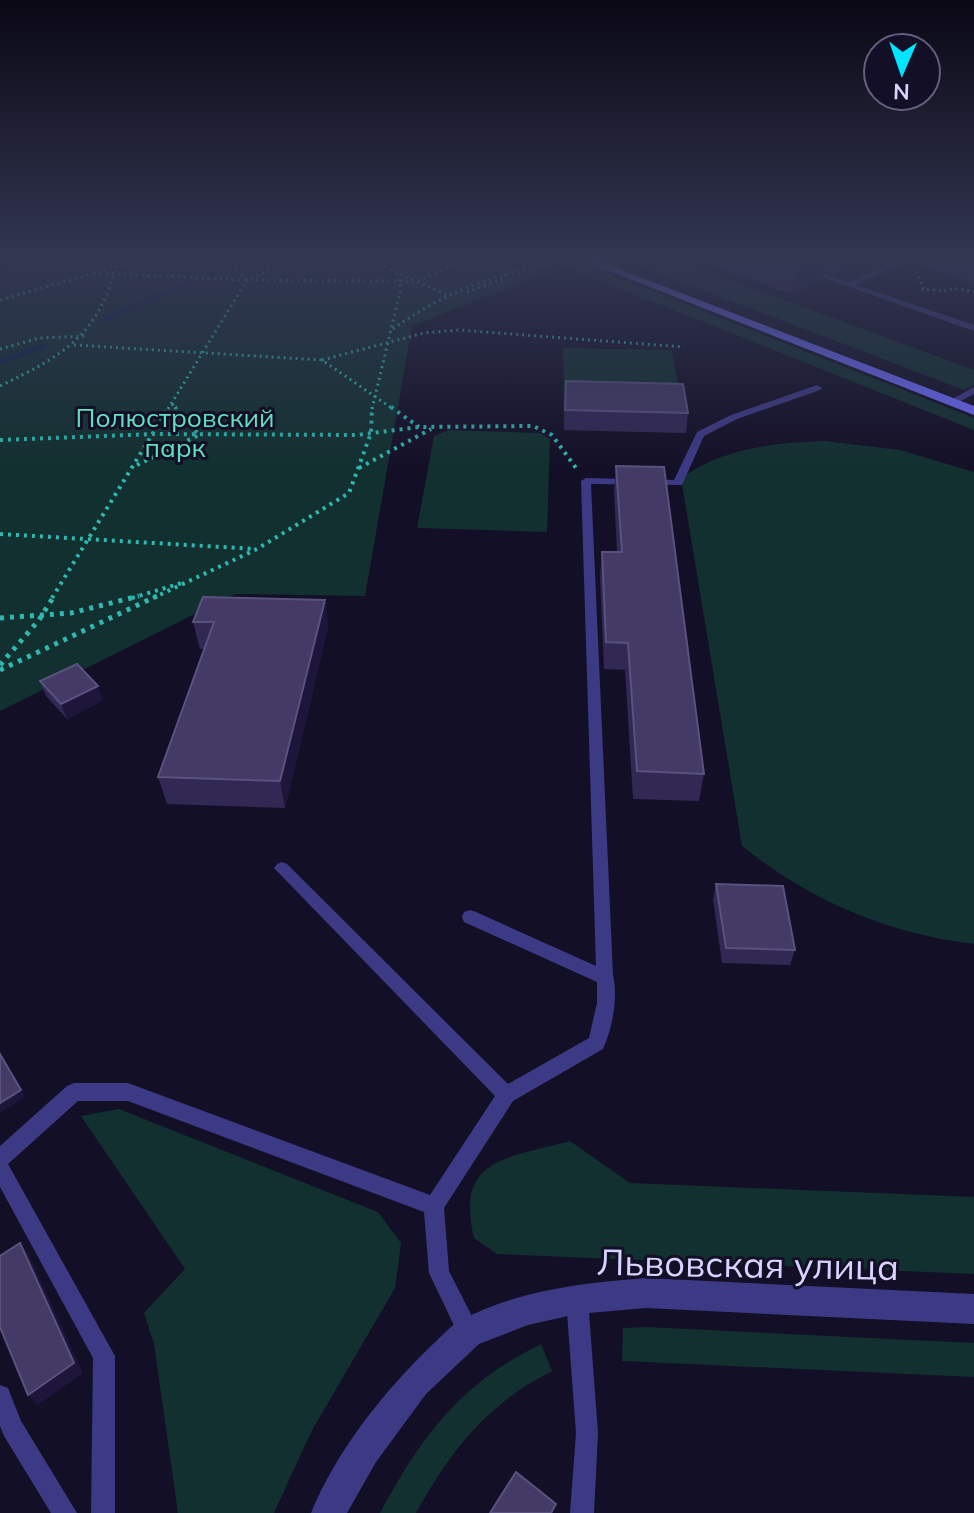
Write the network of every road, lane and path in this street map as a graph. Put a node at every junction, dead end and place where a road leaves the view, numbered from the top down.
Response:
1 (91, 330) edge
2 (216, 330) edge
3 (766, 330) edge
4 (797, 330) edge
5 (391, 331) edge
6 (86, 336) junction
7 (389, 341) junction
8 (74, 345) junction
9 (684, 347) dead end
10 (0, 349) edge
11 (201, 353) junction
12 (322, 360) junction
13 (0, 386) edge
14 (817, 388) dead end
15 (971, 395) edge
16 (373, 396) junction
17 (952, 402) junction
18 (172, 404) junction
19 (974, 411) edge
20 (419, 427) junction
21 (434, 427) junction
22 (371, 433) junction
23 (155, 434) junction
24 (199, 435) junction
25 (0, 440) edge
26 (136, 465) junction
27 (358, 469) junction
28 (586, 481) junction
29 (0, 534) edge
30 (88, 539) junction
31 (257, 549) junction
32 (201, 577) junction
33 (0, 618) edge
34 (39, 620) junction
35 (0, 668) edge
36 (282, 868) dead end
37 (470, 917) dead end
38 (607, 979) junction
39 (506, 1095) junction
40 (0, 1159) edge
41 (0, 1168) edge
42 (434, 1206) junction
43 (577, 1299) junction
44 (974, 1309) edge
45 (469, 1332) junction
46 (0, 1396) edge
47 (65, 1513) edge
48 (103, 1513) edge
49 (328, 1513) edge
50 (582, 1513) edge

1 - 6 path
2 - 11 path
3 - 17 street
4 - 15 street
5 - 7 path
6 - 8 path
6 - 10 path
7 - 9 path
7 - 12 path
7 - 16 path
8 - 11 path
8 - 13 path
11 - 12 path
11 - 18 path
12 - 16 path
14 - 28 lane
15 - 17 lane
16 - 20 path
16 - 22 path
17 - 19 street
18 - 23 path
18 - 24 path
20 - 21 path
20 - 22 path
21 - 27 path
21 - 28 path
22 - 24 path
22 - 27 path
23 - 24 path
23 - 25 path
23 - 26 path
24 - 26 path
26 - 30 path
27 - 31 path
28 - 38 lane
29 - 30 path
30 - 31 path
30 - 34 path
31 - 32 path
32 - 34 path
32 - 35 path
33 - 34 path
34 - 35 path
36 - 39 lane
37 - 38 lane
38 - 39 lane
39 - 42 lane
40 - 42 lane
41 - 48 lane
42 - 45 lane
43 - 44 street, Львовская улица
43 - 45 street, Львовская улица
43 - 50 lane
45 - 49 street, Львовская улица
46 - 47 lane

